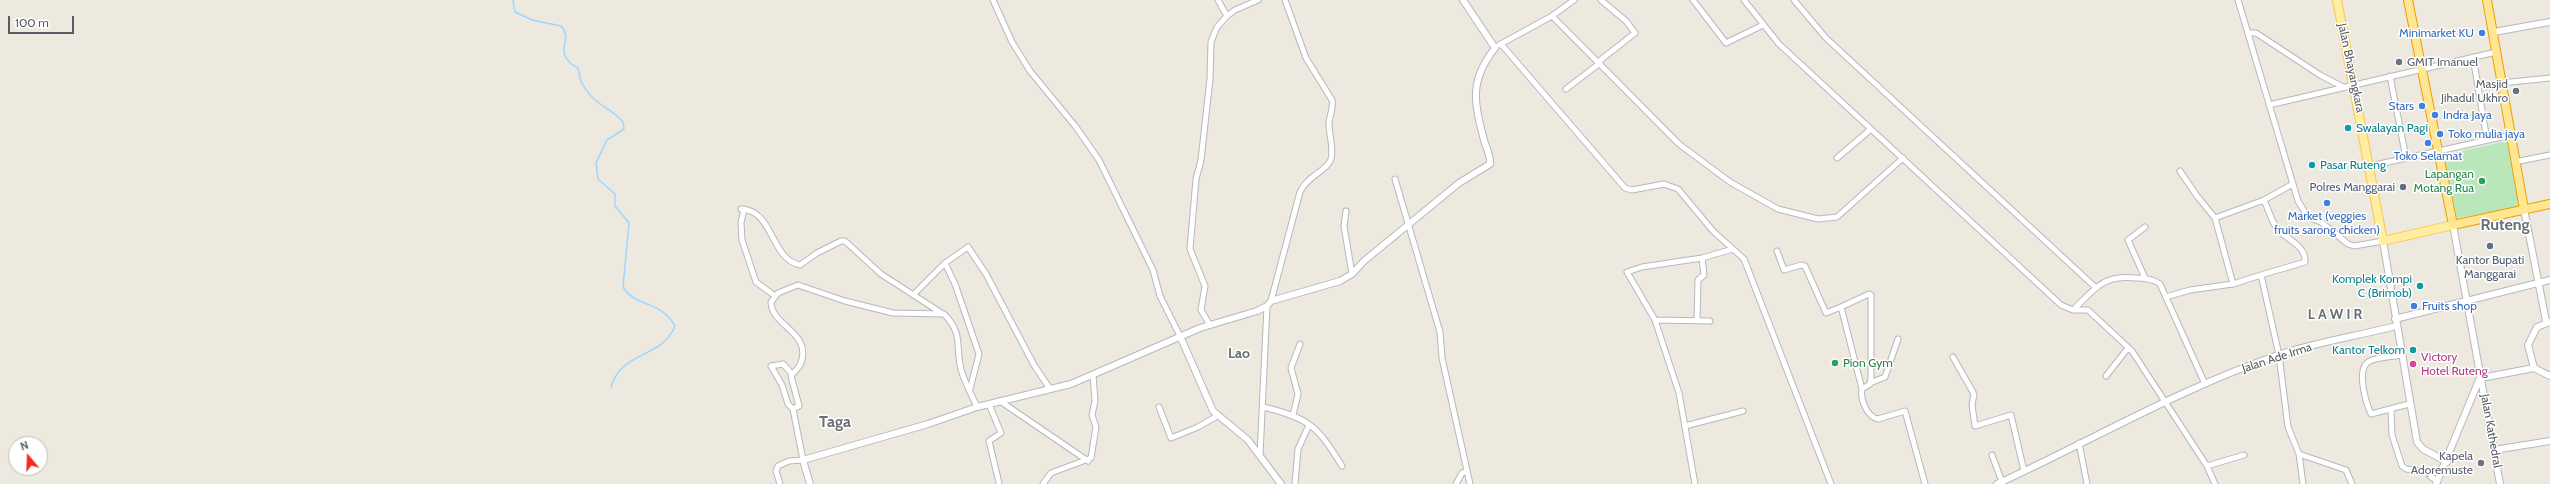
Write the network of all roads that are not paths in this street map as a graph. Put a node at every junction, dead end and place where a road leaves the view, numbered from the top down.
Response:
1 (992, 0) edge
2 (1218, 0) edge
3 (1258, 0) edge
4 (1285, 0) edge
5 (1463, 0) edge
6 (1574, 0) edge
7 (1601, 0) edge
8 (1693, 0) edge
9 (1744, 0) edge
10 (1794, 0) edge
11 (2238, 0) edge
12 (2337, 0) edge
13 (2408, 0) edge
14 (2487, 0) edge
15 (1227, 16) junction
16 (1552, 16) junction
17 (2550, 22) edge
18 (1763, 25) junction
19 (2494, 32) junction
20 (2248, 33) junction
21 (1501, 44) junction
22 (1495, 48) junction
23 (2496, 52) junction
24 (2473, 58) junction
25 (1599, 63) junction
26 (2422, 69) junction
27 (2390, 76) junction
28 (2550, 78) edge
29 (2501, 83) junction
30 (2355, 84) junction
31 (2343, 87) junction
32 (1566, 89) dead end
33 (2269, 105) junction
34 (1871, 129) junction
35 (2511, 135) junction
36 (2487, 140) junction
37 (2439, 151) junction
38 (2550, 155) edge
39 (1837, 158) dead end
40 (1903, 158) junction
41 (2406, 158) junction
42 (2515, 162) junction
43 (2370, 166) junction
44 (2180, 171) dead end
45 (1395, 179) dead end
46 (2294, 184) junction
47 (2264, 200) junction
48 (2550, 204) edge
49 (2524, 209) junction
50 (1346, 211) dead end
51 (2215, 218) junction
52 (1408, 225) junction
53 (2453, 225) junction
54 (2145, 227) dead end
55 (2383, 241) junction
56 (1730, 250) junction
57 (1777, 251) dead end
58 (1702, 258) junction
59 (945, 263) junction
60 (1352, 274) junction
61 (2261, 275) junction
62 (2145, 278) junction
63 (2550, 280) edge
64 (2538, 283) junction
65 (2232, 284) junction
66 (2095, 287) junction
67 (914, 295) junction
68 (775, 296) junction
69 (2166, 298) junction
70 (2467, 301) junction
71 (1269, 303) junction
72 (1841, 307) junction
73 (2074, 310) junction
74 (944, 314) junction
75 (2395, 319) junction
76 (1655, 320) junction
77 (1697, 320) junction
78 (1710, 321) dead end
79 (2548, 322) edge
80 (1210, 325) junction
81 (2396, 326) junction
82 (1180, 336) junction
83 (1898, 340) dead end
84 (1300, 344) dead end
85 (2128, 348) junction
86 (2401, 354) junction
87 (2279, 355) junction
88 (1953, 357) dead end
89 (2534, 368) junction
90 (792, 374) junction
91 (1093, 375) junction
92 (2106, 376) dead end
93 (2550, 376) edge
94 (2481, 378) junction
95 (1870, 383) junction
96 (2205, 384) junction
97 (970, 389) junction
98 (1050, 389) junction
99 (1862, 389) junction
100 (1000, 401) junction
101 (2166, 403) junction
102 (989, 404) junction
103 (2409, 404) junction
104 (977, 407) junction
105 (1159, 407) dead end
106 (1263, 407) junction
107 (793, 409) junction
108 (2391, 409) junction
109 (1743, 411) dead end
110 (1293, 415) junction
111 (1217, 416) junction
112 (1309, 425) junction
113 (1685, 426) junction
114 (2550, 441) edge
115 (2079, 443) junction
116 (2494, 450) junction
117 (2300, 454) junction
118 (1260, 455) junction
119 (1992, 455) dead end
120 (2244, 455) dead end
121 (803, 460) junction
122 (1088, 461) junction
123 (2447, 462) junction
124 (1342, 466) dead end
125 (2207, 466) junction
126 (1467, 471) junction
127 (2024, 471) junction
128 (2420, 471) tunnel mouth
129 (2431, 477) tunnel mouth
130 (2437, 482) edge
131 (1000, 483) dead end
132 (2000, 483) edge
133 (780, 484) edge
134 (810, 484) edge
135 (1043, 484) edge
136 (1281, 484) edge
137 (1295, 484) edge
138 (1456, 484) edge
139 (1470, 484) edge
140 (1695, 484) edge
141 (1831, 484) edge
142 (1925, 484) edge
143 (2088, 484) edge
144 (2215, 484) edge
145 (2303, 484) edge
146 (2352, 484) edge
147 (2500, 484) edge

1 - 82 street
2 - 15 street
3 - 15 street
4 - 71 street
5 - 22 street
6 - 16 street
7 - 25 street
8 - 18 street
9 - 18 street
10 - 66 street
11 - 20 street
12 - 30 main road, Jalan Bhayangkara
13 - 26 highway, Jalan Kathedral
14 - 19 highway
15 - 80 street
16 - 21 street
16 - 25 street
17 - 19 street
18 - 34 street
19 - 23 highway
20 - 31 street
20 - 33 street
21 - 22 street
21 - 56 street
22 - 52 street
23 - 24 street
23 - 29 highway
24 - 26 street
24 - 36 street
25 - 32 street
25 - 40 street
26 - 27 street
26 - 37 highway, Jalan Kathedral
27 - 30 street
27 - 41 street
28 - 29 street
29 - 35 highway
30 - 31 street
30 - 43 main road, Jalan Bhayangkara
31 - 33 street
33 - 46 street
34 - 39 street
34 - 40 street
35 - 36 street
35 - 42 highway
36 - 37 street
37 - 41 street
37 - 53 highway, Jalan Kathedral
38 - 42 street
40 - 73 street
41 - 43 street
42 - 49 highway
43 - 55 main road, Jalan Bhayangkara
44 - 51 street
45 - 52 street
46 - 47 street
46 - 55 street
47 - 51 street
47 - 61 street
48 - 49 highway
49 - 53 highway
49 - 64 street
50 - 60 street
51 - 65 street
52 - 60 street
52 - 126 street
53 - 55 main road
53 - 70 street, Jalan Kathedral
54 - 62 street
55 - 75 street, Jalan Bhayangkara
56 - 58 street
56 - 141 street
57 - 72 street
58 - 76 street
58 - 77 street
59 - 67 street
59 - 97 street
59 - 98 street
60 - 71 street
61 - 65 street
61 - 87 street
62 - 66 street
62 - 69 street
63 - 64 street
64 - 70 street
64 - 79 street
65 - 69 street
66 - 73 street
67 - 68 street
67 - 74 street
68 - 74 street
68 - 90 street
69 - 96 street
70 - 75 street
70 - 94 street, Jalan Kathedral
71 - 80 street
71 - 106 street
72 - 95 street
72 - 99 street
73 - 85 street
74 - 97 street
75 - 81 street, Jalan Bhayangkara
76 - 77 street
76 - 113 street
77 - 78 street
79 - 89 street
80 - 82 street
81 - 86 street, Jalan Bhayangkara
81 - 87 street, Jalan Ade Irma
82 - 91 street
82 - 111 street
83 - 95 street
84 - 110 street
85 - 92 street
85 - 101 street
86 - 103 street, Jalan Bhayangkara
86 - 108 street
87 - 96 street, Jalan Ade Irma
87 - 117 street
88 - 127 street
89 - 93 street
89 - 94 street
90 - 107 street
90 - 107 street
91 - 98 street
91 - 122 street
94 - 116 street, Jalan Kathedral
94 - 123 street
95 - 99 street
96 - 101 street, Jalan Ade Irma
97 - 104 street
98 - 100 street
99 - 142 street
100 - 102 street
100 - 122 street
101 - 115 street, Jalan Ade Irma
101 - 125 street
102 - 104 street
102 - 131 street
103 - 108 street
103 - 123 street, Jalan Bhayangkara
104 - 121 street
105 - 111 street
106 - 110 street
106 - 118 street
107 - 121 street
108 - 128 street
109 - 113 street
110 - 112 street
111 - 118 street
112 - 124 street
112 - 137 street
113 - 140 street
114 - 116 street
115 - 127 street, Jalan Ade Irma
115 - 143 street
116 - 147 street, Jalan Kathedral
117 - 145 street
117 - 146 street
118 - 136 street
119 - 132 street
120 - 125 street
121 - 133 street
121 - 134 street
122 - 135 street
123 - 130 street
125 - 144 street
126 - 138 street
126 - 139 street
127 - 132 street, Jalan Ade Irma
129 - 130 street

